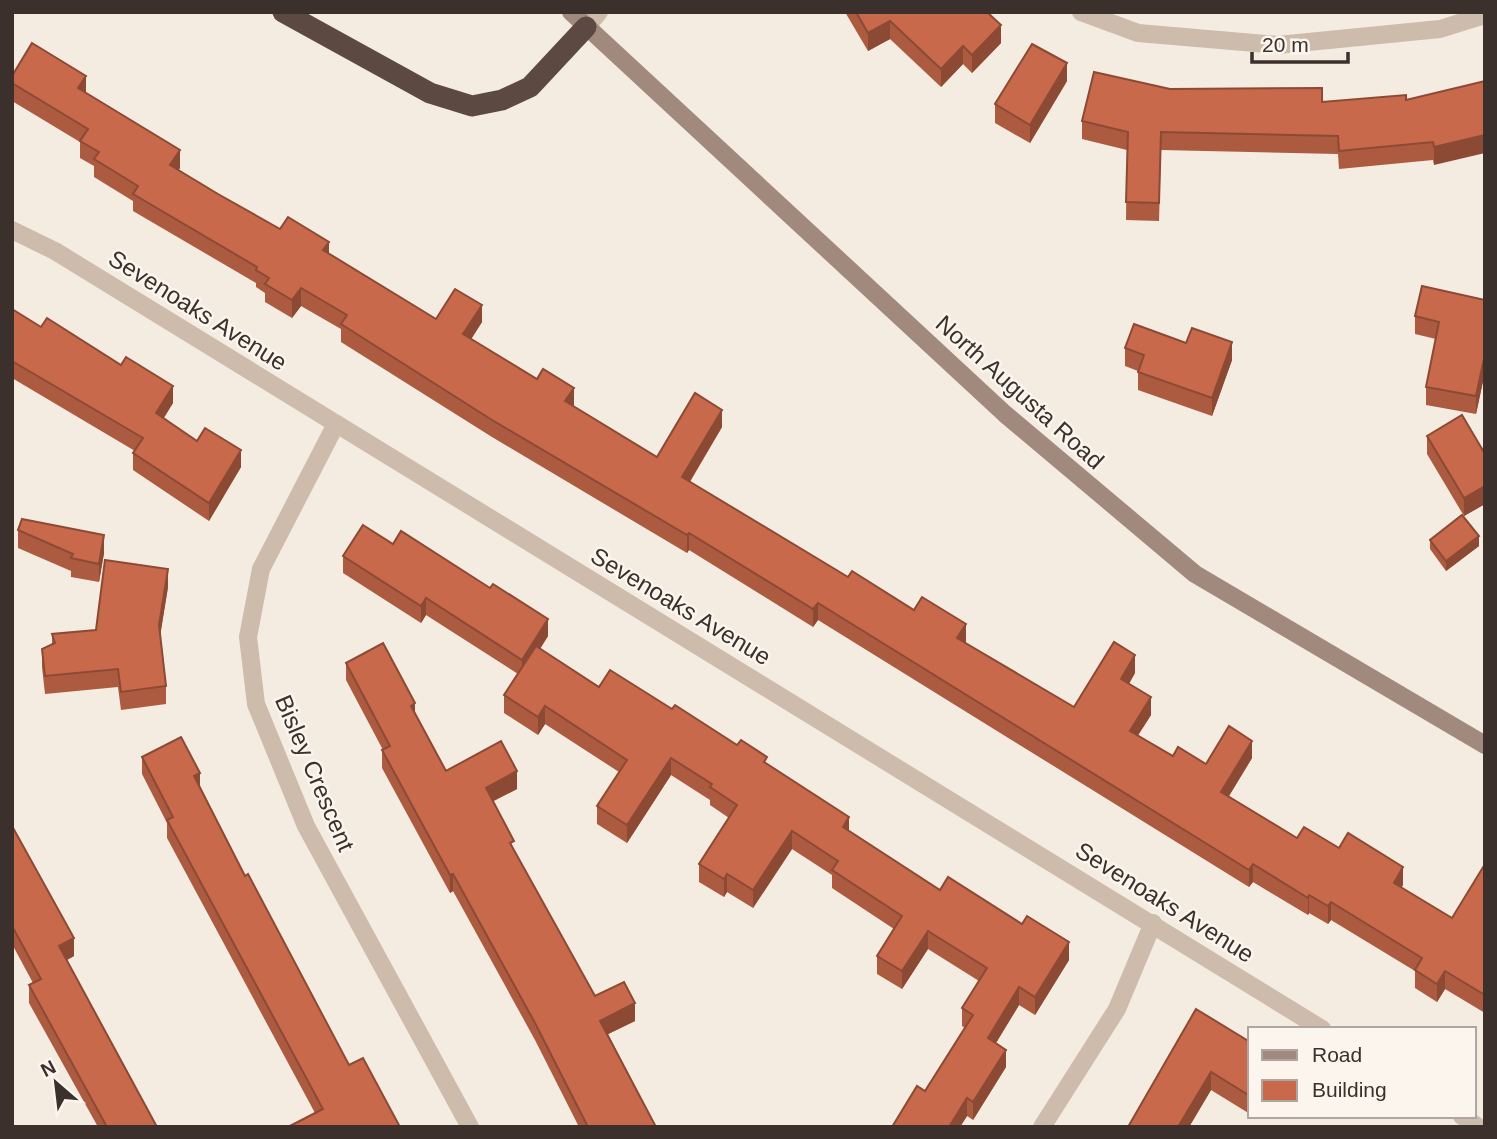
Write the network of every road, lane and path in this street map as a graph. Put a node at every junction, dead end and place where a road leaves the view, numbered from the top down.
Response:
1 (283, 12) edge
2 (571, 12) edge
3 (1081, 12) edge
4 (1485, 15) edge
5 (593, 20) edge
6 (12, 230) edge
7 (336, 424) junction
8 (1485, 746) edge
9 (1153, 923) junction
10 (1319, 1027) edge
11 (470, 1127) edge
12 (1041, 1127) edge

1 - 5 highway
2 - 5 main road, North Augusta Road
3 - 4 street
5 - 8 main road, North Augusta Road
6 - 7 street, Sevenoaks Avenue
7 - 9 street, Sevenoaks Avenue
7 - 11 street, Bisley Crescent
9 - 10 street, Sevenoaks Avenue
9 - 12 street

